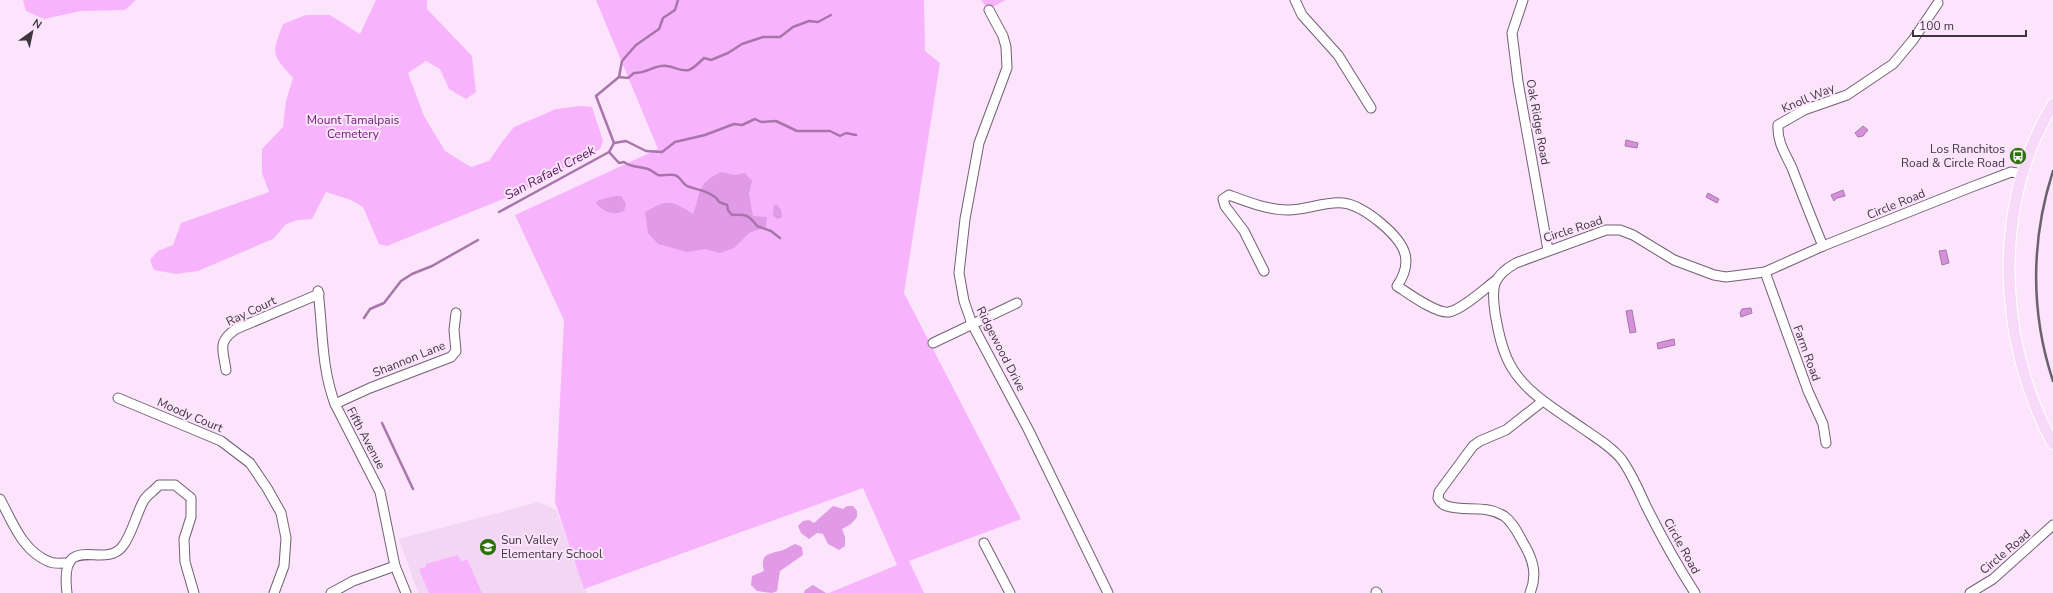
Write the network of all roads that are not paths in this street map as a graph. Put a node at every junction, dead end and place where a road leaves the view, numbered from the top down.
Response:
1 (1295, 0) edge
2 (1523, 0) edge
3 (1938, 3) dead end
4 (989, 10) dead end
5 (2053, 104) edge
6 (1371, 108) dead end
7 (2023, 174) junction
8 (1823, 246) junction
9 (1548, 250) junction
10 (1264, 271) dead end
11 (1765, 272) junction
12 (1495, 281) junction
13 (318, 292) joint
14 (1017, 303) dead end
15 (456, 313) dead end
16 (972, 324) junction
17 (933, 343) dead end
18 (226, 370) dead end
19 (118, 398) dead end
20 (1543, 400) junction
21 (335, 404) junction
22 (1826, 443) dead end
23 (2053, 444) edge
24 (0, 499) edge
25 (2053, 526) edge
26 (984, 543) dead end
27 (69, 563) junction
28 (395, 566) junction
29 (67, 593) edge
30 (194, 593) edge
31 (274, 593) edge
32 (331, 593) edge
33 (406, 593) edge
34 (1010, 593) edge
35 (1108, 593) edge
36 (1530, 593) edge
37 (1695, 593) edge
38 (1970, 593) edge

1 - 6 street
2 - 9 street, Oak Ridge Road
3 - 8 street, Knoll Way
4 - 16 street, Ridgewood Drive
5 - 7 main road
7 - 8 street, Circle Road
7 - 23 main road
8 - 11 street, Circle Road
9 - 11 street, Circle Road
9 - 12 street, Circle Road
10 - 12 street
11 - 22 street, Farm Road
12 - 20 street, Circle Road
13 - 18 street, Ray Court
13 - 21 street, Fifth Avenue
14 - 16 street
15 - 21 street, Shannon Lane
16 - 17 street
16 - 35 street, Ridgewood Drive
19 - 31 street, Moody Court
20 - 36 street
20 - 37 street, Circle Road
21 - 28 street, Fifth Avenue
24 - 27 street
25 - 38 street, Circle Road
26 - 34 street
27 - 29 street
27 - 30 street
28 - 32 street
28 - 33 street, Fifth Avenue

